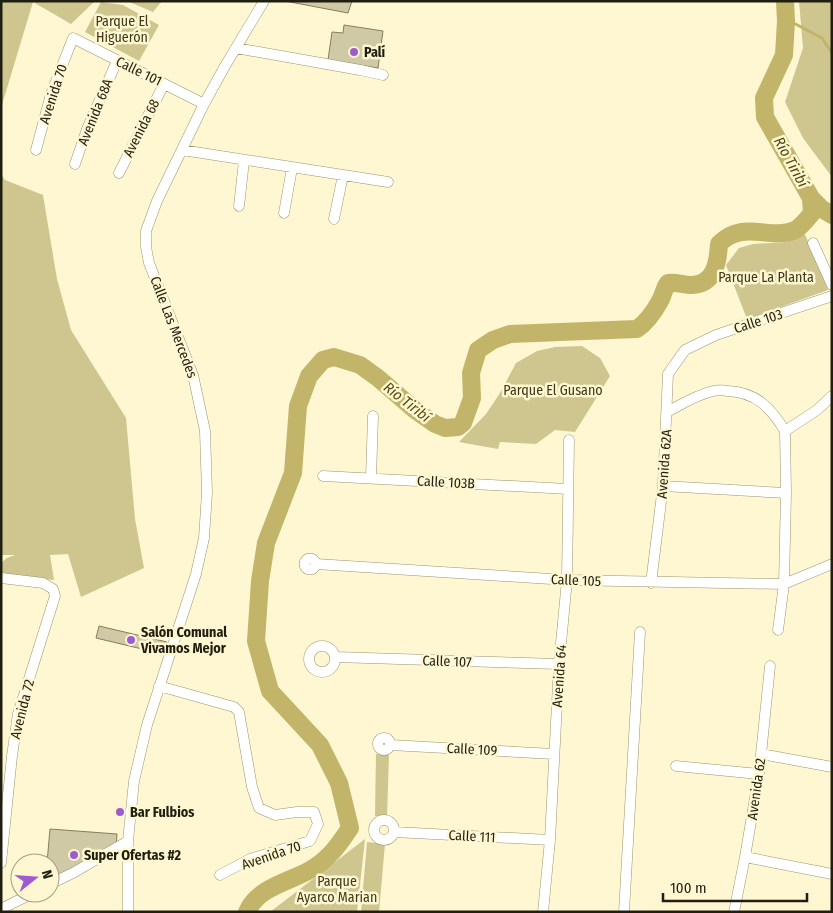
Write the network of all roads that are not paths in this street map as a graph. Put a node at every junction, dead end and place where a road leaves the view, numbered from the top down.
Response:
1 (264, 1) edge
2 (73, 38) joint
3 (236, 48) junction
4 (117, 60) junction
5 (383, 75) dead end
6 (164, 84) junction
7 (204, 104) junction
8 (36, 150) dead end
9 (182, 150) junction
10 (244, 161) junction
11 (75, 164) dead end
12 (292, 168) junction
13 (119, 172) dead end
14 (343, 176) junction
15 (388, 182) dead end
16 (239, 206) dead end
17 (284, 213) dead end
18 (334, 219) dead end
19 (813, 243) dead end
20 (832, 285) edge
21 (832, 296) edge
22 (685, 350) joint
23 (832, 396) edge
24 (667, 412) junction
25 (373, 416) dead end
26 (785, 431) junction
27 (569, 440) dead end
28 (324, 476) dead end
29 (372, 478) junction
30 (663, 486) junction
31 (568, 489) junction
32 (786, 493) junction
33 (316, 564) dead end
34 (832, 564) edge
35 (1, 578) edge
36 (567, 580) junction
37 (651, 583) junction
38 (784, 584) junction
39 (778, 630) dead end
40 (640, 632) dead end
41 (335, 657) dead end
42 (559, 664) junction
43 (770, 666) dead end
44 (159, 686) junction
45 (390, 745) dead end
46 (554, 754) junction
47 (761, 754) junction
48 (676, 766) dead end
49 (832, 767) edge
50 (759, 774) junction
51 (394, 832) dead end
52 (550, 840) junction
53 (128, 841) junction
54 (746, 857) junction
55 (1, 863) edge
56 (832, 874) edge
57 (220, 875) dead end
58 (60, 879) edge
59 (14, 903) edge
60 (1, 910) edge
61 (543, 911) edge
62 (128, 912) edge
63 (551, 912) edge
64 (624, 912) edge
65 (734, 912) edge

1 - 3 street, Calle Las Mercedes
2 - 4 street, Calle 101
2 - 8 street, Avenida 70
3 - 5 street
3 - 7 street, Calle Las Mercedes
4 - 6 street, Calle 101
4 - 11 street, Avenida 68A
6 - 7 street, Calle 101
6 - 13 street, Avenida 68
7 - 9 street, Calle Las Mercedes
9 - 10 street
9 - 44 street, Calle Las Mercedes
10 - 12 street
10 - 16 street
12 - 14 street
12 - 17 street
14 - 15 street
14 - 18 street
19 - 20 street
21 - 22 street, Calle 103
22 - 24 street, Avenida 62A
23 - 26 street
24 - 26 street
24 - 30 street, Avenida 62A
25 - 29 street
26 - 32 street
27 - 31 street, Avenida 64
28 - 29 street, Calle 103B
29 - 31 street, Calle 103B
30 - 32 street
30 - 37 street, Avenida 62A
31 - 36 street, Avenida 64
32 - 38 street
33 - 36 street, Calle 105
34 - 38 street, Calle 105
35 - 55 street, Avenida 72
36 - 37 street, Calle 105
36 - 42 street, Avenida 64
37 - 38 street, Calle 105
38 - 39 street
40 - 64 street
41 - 42 street, Calle 107
42 - 46 street, Avenida 64
43 - 47 street, Avenida 62
44 - 53 street, Calle Las Mercedes
44 - 57 street, Avenida 70
45 - 46 street, Calle 109
46 - 52 street, Avenida 64
47 - 49 street
47 - 50 street, Avenida 62
48 - 50 street
50 - 54 street, Avenida 62
51 - 52 street, Calle 111
52 - 61 street, Avenida 64
53 - 58 street
53 - 62 street, Calle Las Mercedes
54 - 56 street
54 - 65 street, Avenida 62
59 - 60 street
61 - 63 street

